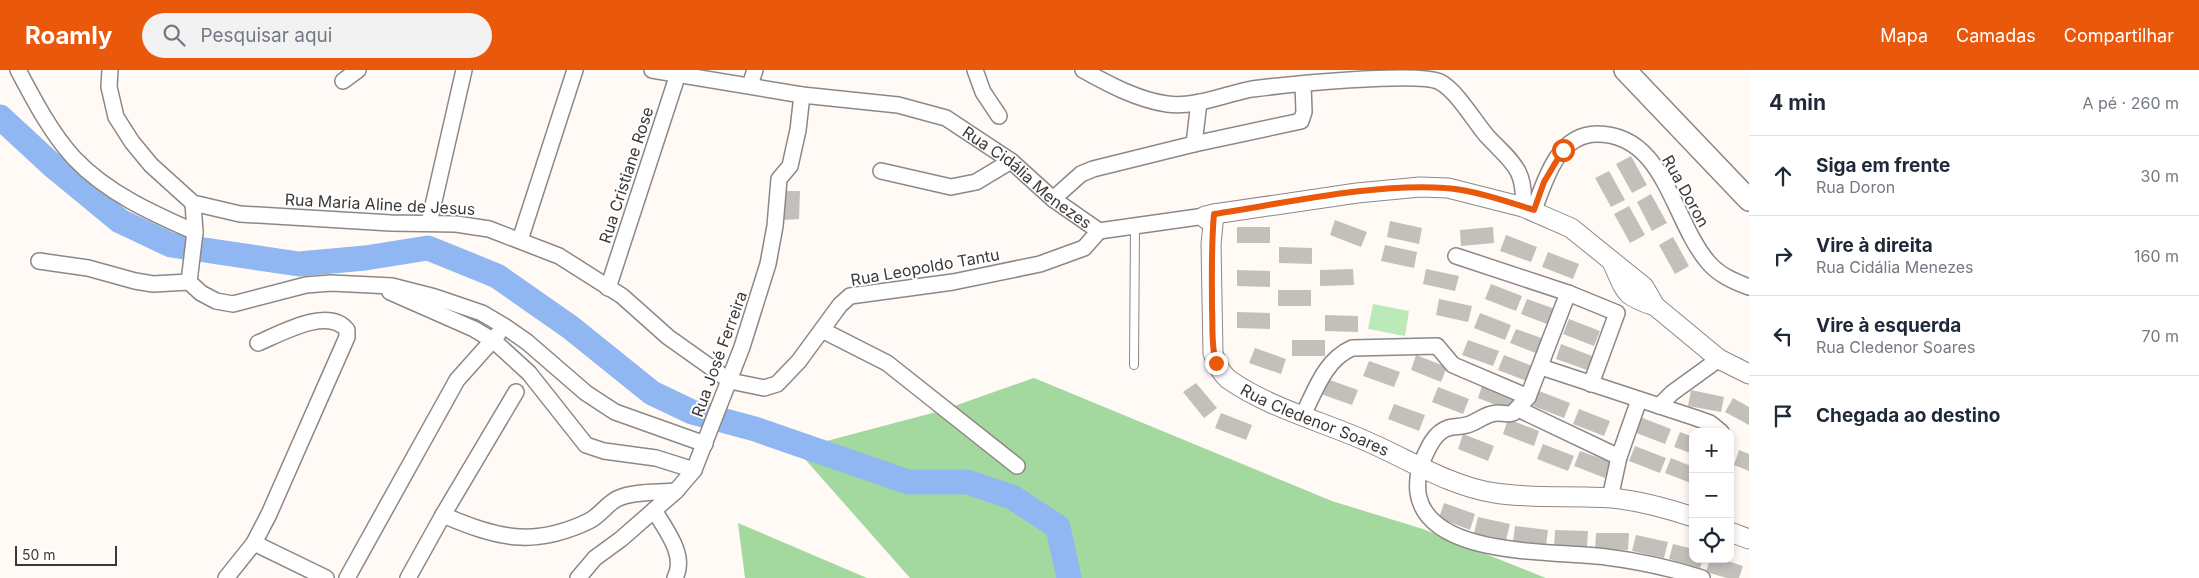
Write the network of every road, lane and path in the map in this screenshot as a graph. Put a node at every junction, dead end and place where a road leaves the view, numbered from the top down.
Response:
1 (18, 70) edge
2 (110, 70) edge
3 (358, 70) edge
4 (464, 70) edge
5 (575, 70) edge
6 (755, 70) edge
7 (975, 70) edge
8 (1083, 70) edge
9 (1625, 70) edge
10 (666, 71) edge
11 (1311, 79) edge
12 (343, 81) dead end
13 (750, 85) junction
14 (802, 94) junction
15 (1199, 102) junction
16 (999, 116) dead end
17 (1194, 144) junction
18 (1011, 160) junction
19 (1518, 170) junction
20 (881, 171) dead end
21 (1544, 182) junction
22 (1053, 199) junction
23 (1749, 200) edge
24 (193, 203) junction
25 (1528, 208) junction
26 (1209, 215) junction
27 (429, 223) junction
28 (1135, 226) junction
29 (1099, 231) junction
30 (195, 232) junction
31 (520, 240) junction
32 (1456, 256) dead end
33 (39, 261) dead end
34 (1613, 264) junction
35 (189, 282) junction
36 (373, 284) junction
37 (1749, 287) edge
38 (608, 288) junction
39 (1568, 293) junction
40 (1626, 293) junction
41 (1655, 306) junction
42 (1617, 313) junction
43 (504, 326) junction
44 (822, 330) junction
45 (494, 341) junction
46 (258, 343) dead end
47 (1719, 359) junction
48 (1134, 365) dead end
49 (1541, 367) junction
50 (1749, 374) edge
51 (730, 381) junction
52 (1592, 384) junction
53 (516, 392) dead end
54 (1528, 397) junction
55 (1639, 400) junction
56 (1659, 406) junction
57 (1518, 409) junction
58 (1303, 415) junction
59 (1716, 428) edge
60 (705, 444) junction
61 (1619, 457) junction
62 (1017, 466) dead end
63 (1420, 467) junction
64 (694, 470) junction
65 (676, 491) junction
66 (1610, 498) junction
67 (654, 510) junction
68 (443, 515) junction
69 (1689, 516) edge
70 (1734, 533) edge
71 (1749, 539) edge
72 (254, 544) junction
73 (226, 578) edge
74 (326, 578) edge
75 (347, 578) edge
76 (408, 578) edge
77 (578, 578) edge
78 (674, 578) edge
79 (1702, 578) edge

1 - 30 street
2 - 24 street
3 - 12 street
4 - 27 street
5 - 31 street
6 - 13 street
7 - 16 street
8 - 15 street
9 - 23 main road
10 - 13 street, Rua Cidália Menezes
10 - 38 street, Rua Cristiane Rose
11 - 15 street
11 - 17 street
11 - 19 street
13 - 14 street, Rua Cidália Menezes
14 - 18 street, Rua Cidália Menezes
14 - 51 street, Rua José Ferreira
15 - 17 street
17 - 22 street
18 - 20 street
18 - 22 street, Rua Cidália Menezes
19 - 21 street
19 - 25 street
21 - 25 street, Rua Doron
21 - 37 street, Rua Doron
22 - 29 street, Rua Cidália Menezes
24 - 27 street, Rua Maria Aline de Jesus
24 - 30 street
25 - 26 street, Rua Cidália Menezes
25 - 34 street, Rua Cidália Menezes
26 - 28 street, Rua Cidália Menezes
26 - 58 street, Rua Cledenor Soares
27 - 31 street, Rua Maria Aline de Jesus
28 - 29 street, Rua Cidália Menezes
28 - 48 lane
29 - 44 street, Rua Leopoldo Tantu
30 - 35 street
31 - 38 street, Rua Maria Aline de Jesus
32 - 39 street
33 - 35 street
34 - 40 street, Rua Cidália Menezes
34 - 41 street, Rua Cidália Menezes
35 - 36 street
36 - 43 street
36 - 45 street
38 - 51 street, Rua Maria Aline de Jesus
39 - 42 street
39 - 49 street
40 - 41 street, Rua Cidália Menezes
40 - 42 street
41 - 47 street, Rua Cidália Menezes
42 - 52 street
43 - 45 street
43 - 60 street
44 - 51 street, Rua Leopoldo Tantu
44 - 62 street
45 - 64 street
45 - 75 street
46 - 72 street
47 - 50 street, Rua Cidália Menezes
47 - 56 street
49 - 52 street
49 - 54 street
51 - 60 street, Rua José Ferreira
52 - 55 street
53 - 68 street
54 - 57 street
54 - 58 street
55 - 56 street
55 - 61 street
56 - 59 street
57 - 61 street
57 - 63 street
58 - 63 street, Rua Cledenor Soares
60 - 64 street, Rua José Ferreira
61 - 66 street
63 - 66 street, Rua Cledenor Soares
63 - 79 street
64 - 65 street, Rua José Ferreira
65 - 67 street, Rua José Ferreira
65 - 68 street
66 - 69 street, Rua Cledenor Soares
67 - 77 street, Rua José Ferreira
67 - 78 street
68 - 76 street
70 - 71 street
72 - 73 street
72 - 74 street

